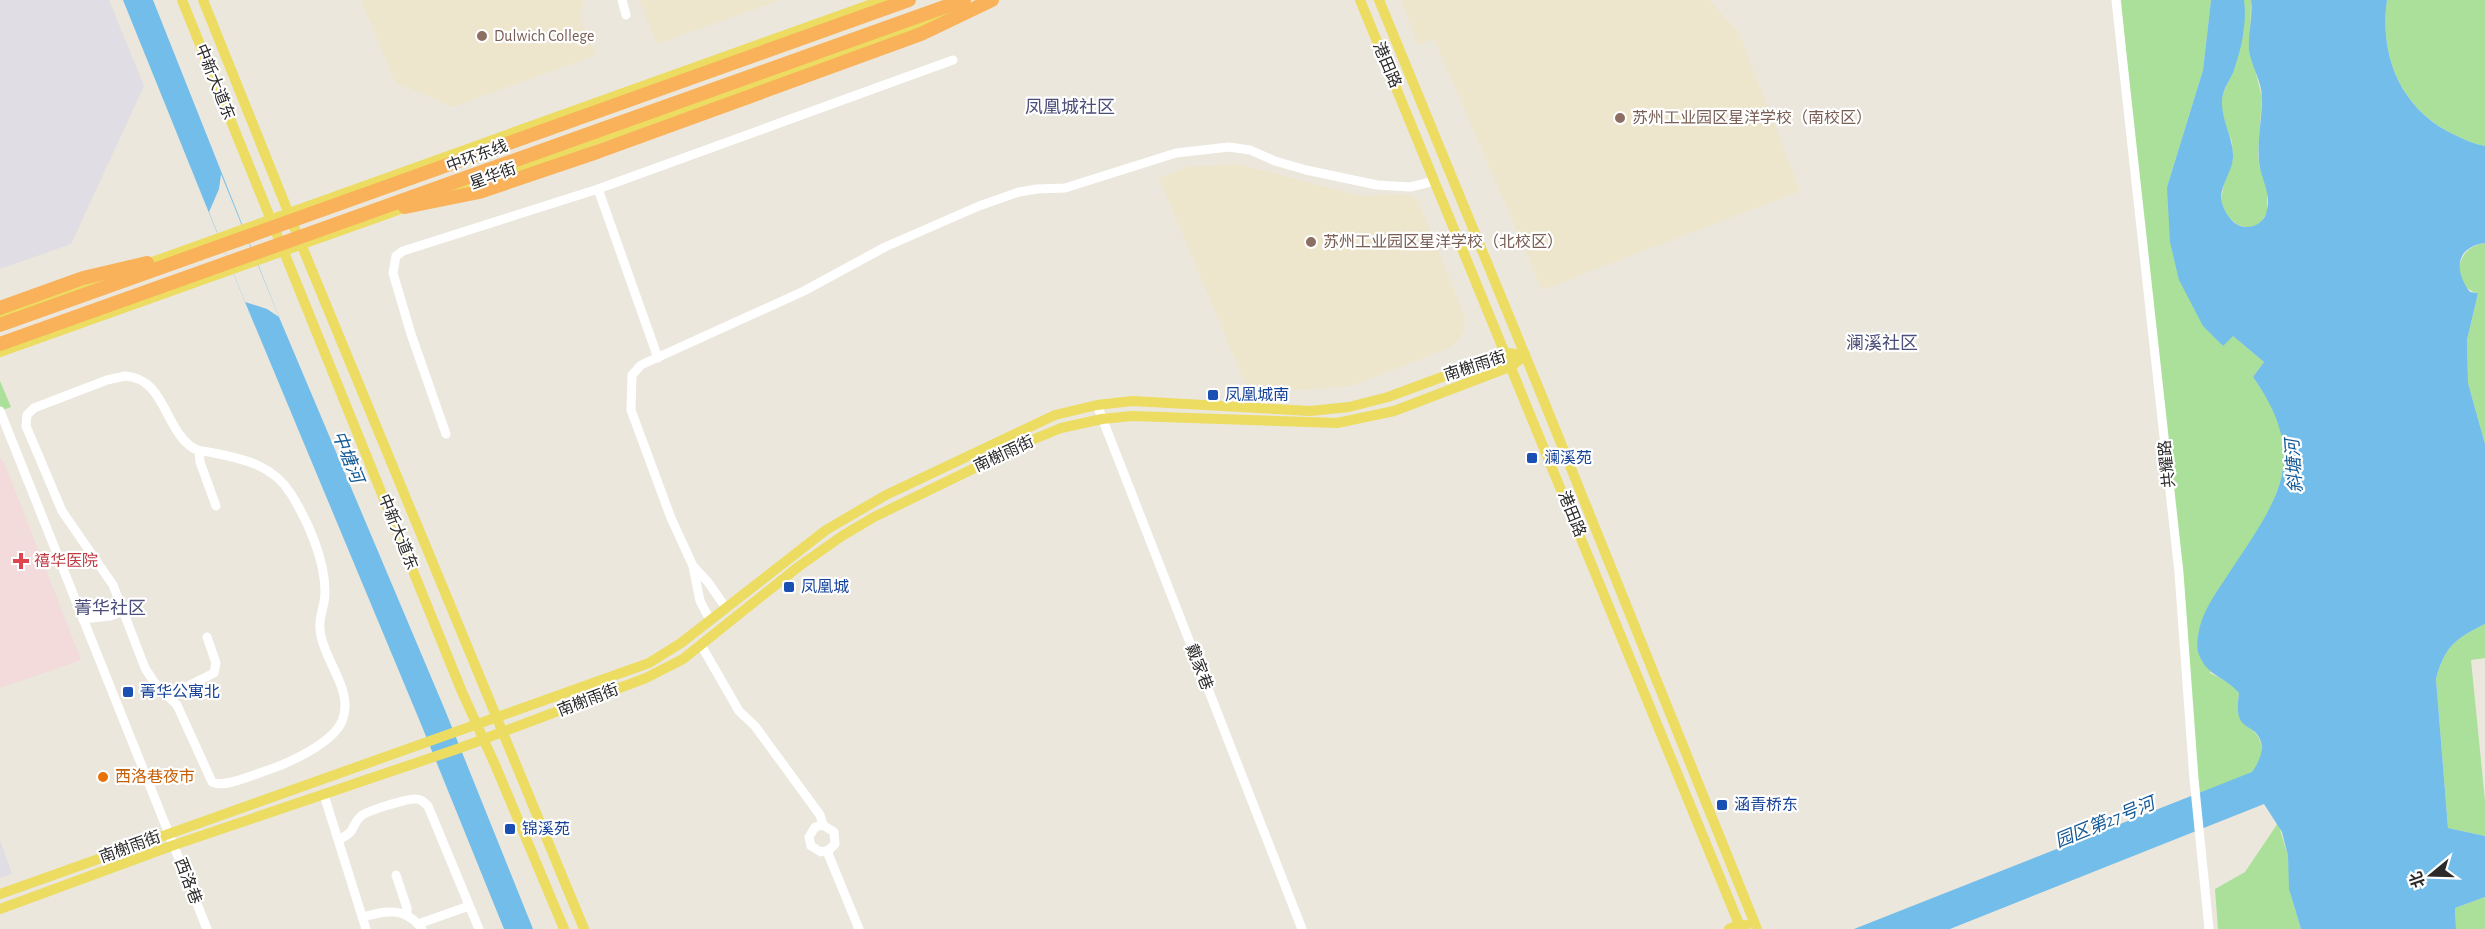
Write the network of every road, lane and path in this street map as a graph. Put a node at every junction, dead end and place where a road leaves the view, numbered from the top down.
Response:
1 (182, 0) edge
2 (203, 0) edge
3 (622, 0) edge
4 (883, 0) edge
5 (909, 0) edge
6 (964, 0) edge
7 (986, 0) edge
8 (992, 0) edge
9 (1360, 0) edge
10 (1379, 0) edge
11 (2116, 0) edge
12 (626, 15) dead end
13 (953, 60) dead end
14 (1435, 181) junction
15 (598, 189) junction
16 (405, 207) junction
17 (288, 213) junction
18 (270, 220) junction
19 (301, 244) junction
20 (283, 251) junction
21 (147, 263) junction
22 (0, 308) edge
23 (0, 316) edge
24 (0, 325) edge
25 (0, 344) edge
26 (0, 352) edge
27 (1507, 354) junction
28 (1525, 355) junction
29 (658, 358) junction
30 (1512, 366) junction
31 (1097, 405) junction
32 (0, 411) edge
33 (1102, 419) junction
34 (447, 434) dead end
35 (199, 451) junction
36 (216, 506) dead end
37 (693, 566) junction
38 (120, 600) junction
39 (726, 608) junction
40 (124, 611) junction
41 (83, 619) junction
42 (710, 620) junction
43 (207, 637) dead end
44 (701, 645) junction
45 (168, 696) junction
46 (497, 719) junction
47 (477, 725) junction
48 (503, 732) junction
49 (484, 739) junction
50 (324, 795) junction
51 (824, 825) junction
52 (169, 833) junction
53 (339, 839) junction
54 (174, 846) junction
55 (827, 851) junction
56 (396, 875) dead end
57 (0, 894) edge
58 (469, 906) junction
59 (0, 909) edge
60 (407, 915) junction
61 (363, 917) junction
62 (420, 926) edge
63 (1736, 928) edge
64 (1754, 928) edge
65 (207, 929) edge
66 (366, 929) edge
67 (479, 929) edge
68 (564, 929) edge
69 (584, 929) edge
70 (859, 929) edge
71 (1302, 929) edge
72 (2209, 929) edge

1 - 18 main road, 中新大道东
2 - 17 main road, 中新大道东
3 - 12 street
4 - 17 main road, 星华街
5 - 24 highway, 中环东线
6 - 25 highway, 中环东线
7 - 16 main road, 星华街
8 - 16 highway
9 - 14 main road, 港田路
10 - 28 main road, 港田路
11 - 72 street, 共耀路
13 - 15 street
14 - 27 main road, 港田路
14 - 29 street
15 - 29 street
15 - 34 street
16 - 19 main road, 星华街
17 - 18 main road, 星华街
17 - 19 main road, 中新大道东
18 - 20 main road, 中新大道东
18 - 21 main road, 星华街
19 - 20 main road, 星华街
19 - 46 main road, 中新大道东
20 - 26 main road, 星华街
20 - 47 main road, 中新大道东
21 - 22 highway
21 - 23 main road, 星华街
27 - 28 main road, 南榭雨街
27 - 30 main road, 港田路
27 - 31 main road, 南榭雨街
28 - 30 main road, 南榭雨街
28 - 64 main road, 港田路
29 - 37 street
30 - 33 main road, 南榭雨街
30 - 63 main road, 港田路
31 - 33 street, 戴家巷
31 - 39 main road, 南榭雨街
32 - 41 street, 西洛巷
33 - 44 main road, 南榭雨街
33 - 71 street, 戴家巷
35 - 36 street
35 - 38 street
35 - 45 street
37 - 39 street
37 - 42 street
38 - 40 street
38 - 41 street
39 - 42 main road, 南榭雨街
40 - 41 street
40 - 45 street
41 - 52 street, 西洛巷
42 - 46 main road, 南榭雨街
43 - 45 street
44 - 48 main road, 南榭雨街
44 - 51 street
46 - 47 main road, 南榭雨街
46 - 48 main road, 中新大道东
47 - 49 main road, 中新大道东
47 - 52 main road, 南榭雨街
48 - 49 main road, 南榭雨街
48 - 69 main road, 中新大道东
49 - 50 main road, 南榭雨街
49 - 68 main road, 中新大道东
50 - 53 street
50 - 54 main road, 南榭雨街
51 - 55 street
51 - 55 street
52 - 54 street, 西洛巷
52 - 57 main road, 南榭雨街
53 - 58 street
53 - 61 street
54 - 59 main road, 南榭雨街
54 - 65 street, 西洛巷
55 - 70 street
56 - 60 street
58 - 62 street
58 - 67 street
60 - 61 street
60 - 62 street
61 - 66 street
63 - 64 main road

